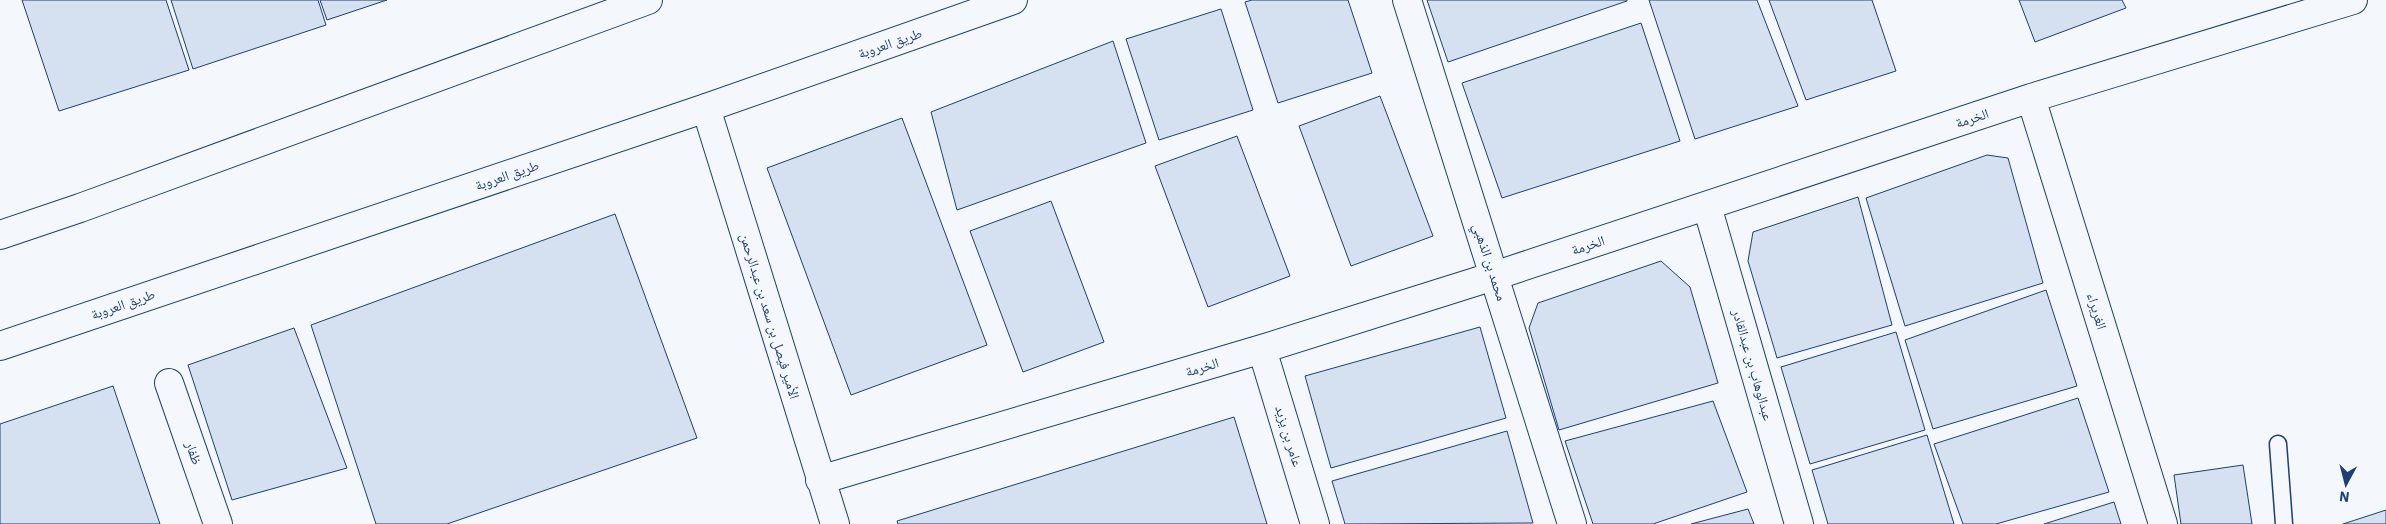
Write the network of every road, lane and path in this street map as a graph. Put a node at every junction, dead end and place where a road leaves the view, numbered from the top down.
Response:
1 (648, 0) edge
2 (1013, 0) edge
3 (1406, 0) edge
4 (2353, 0) edge
5 (2032, 98) junction
6 (706, 108) junction
7 (1706, 206) junction
8 (0, 235) edge
9 (1494, 276) junction
10 (0, 346) edge
11 (1262, 349) junction
12 (169, 382) dead end
13 (2278, 444) dead end
14 (820, 480) junction
15 (218, 524) edge
16 (835, 524) edge
17 (1315, 524) edge
18 (1572, 524) edge
19 (1799, 524) edge
20 (2164, 524) edge
21 (2284, 524) edge

1 - 8 street
2 - 6 street, طريق العروبة
3 - 9 street, محمد بن الذهبي
4 - 5 street, الخرمة
5 - 7 street, الخرمة
5 - 20 street, الغريراء
6 - 10 street, طريق العروبة
6 - 14 street, الأمير فيصل بن سعد بن عبدالرحمن
7 - 9 street, الخرمة
7 - 19 street, عبدالوهاب بن عبدالقادر
9 - 11 street, الخرمة
9 - 18 street, محمد بن الذهبي
11 - 14 street, الخرمة
11 - 17 street, عامر بن يزيد
12 - 15 street, ظفار
13 - 21 lane
14 - 16 street, الأمير فيصل بن سعد بن عبدالرحمن

